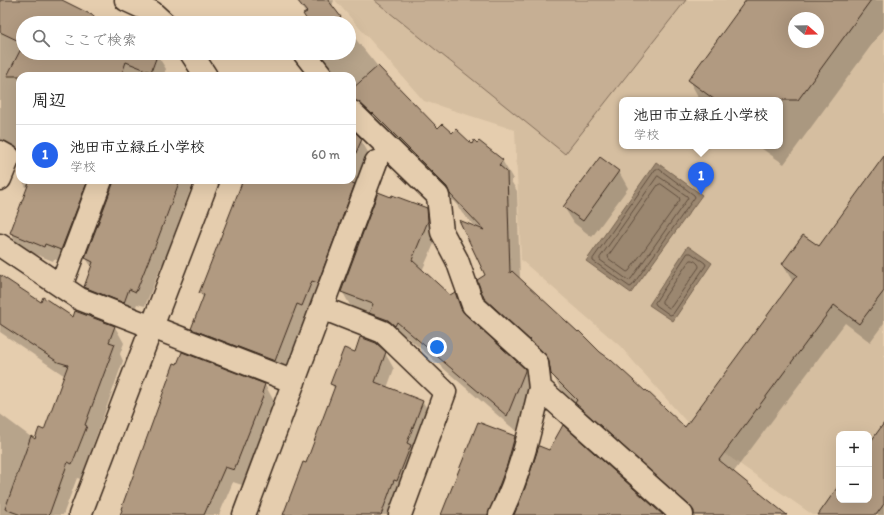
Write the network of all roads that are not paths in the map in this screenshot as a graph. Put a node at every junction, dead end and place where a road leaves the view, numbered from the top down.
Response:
1 (126, 0) edge
2 (156, 16) edge
3 (196, 60) edge
4 (309, 60) edge
5 (203, 72) edge
6 (319, 72) edge
7 (356, 116) edge
8 (0, 152) edge
9 (376, 162) dead end
10 (0, 178) edge
11 (99, 184) edge
12 (206, 184) edge
13 (0, 245) edge
14 (60, 286) junction
15 (322, 308) junction
16 (152, 327) junction
17 (294, 382) junction
18 (540, 388) junction
19 (80, 515) edge
20 (244, 515) edge
21 (400, 515) edge
22 (500, 515) edge
23 (682, 515) edge

1 - 2 street
3 - 5 street
4 - 6 street
7 - 18 street
8 - 10 street
9 - 15 street
11 - 14 street
12 - 16 street
13 - 14 street
14 - 16 street
15 - 17 street
15 - 21 street
16 - 17 street
16 - 19 street
17 - 20 street
18 - 22 street
18 - 23 street

